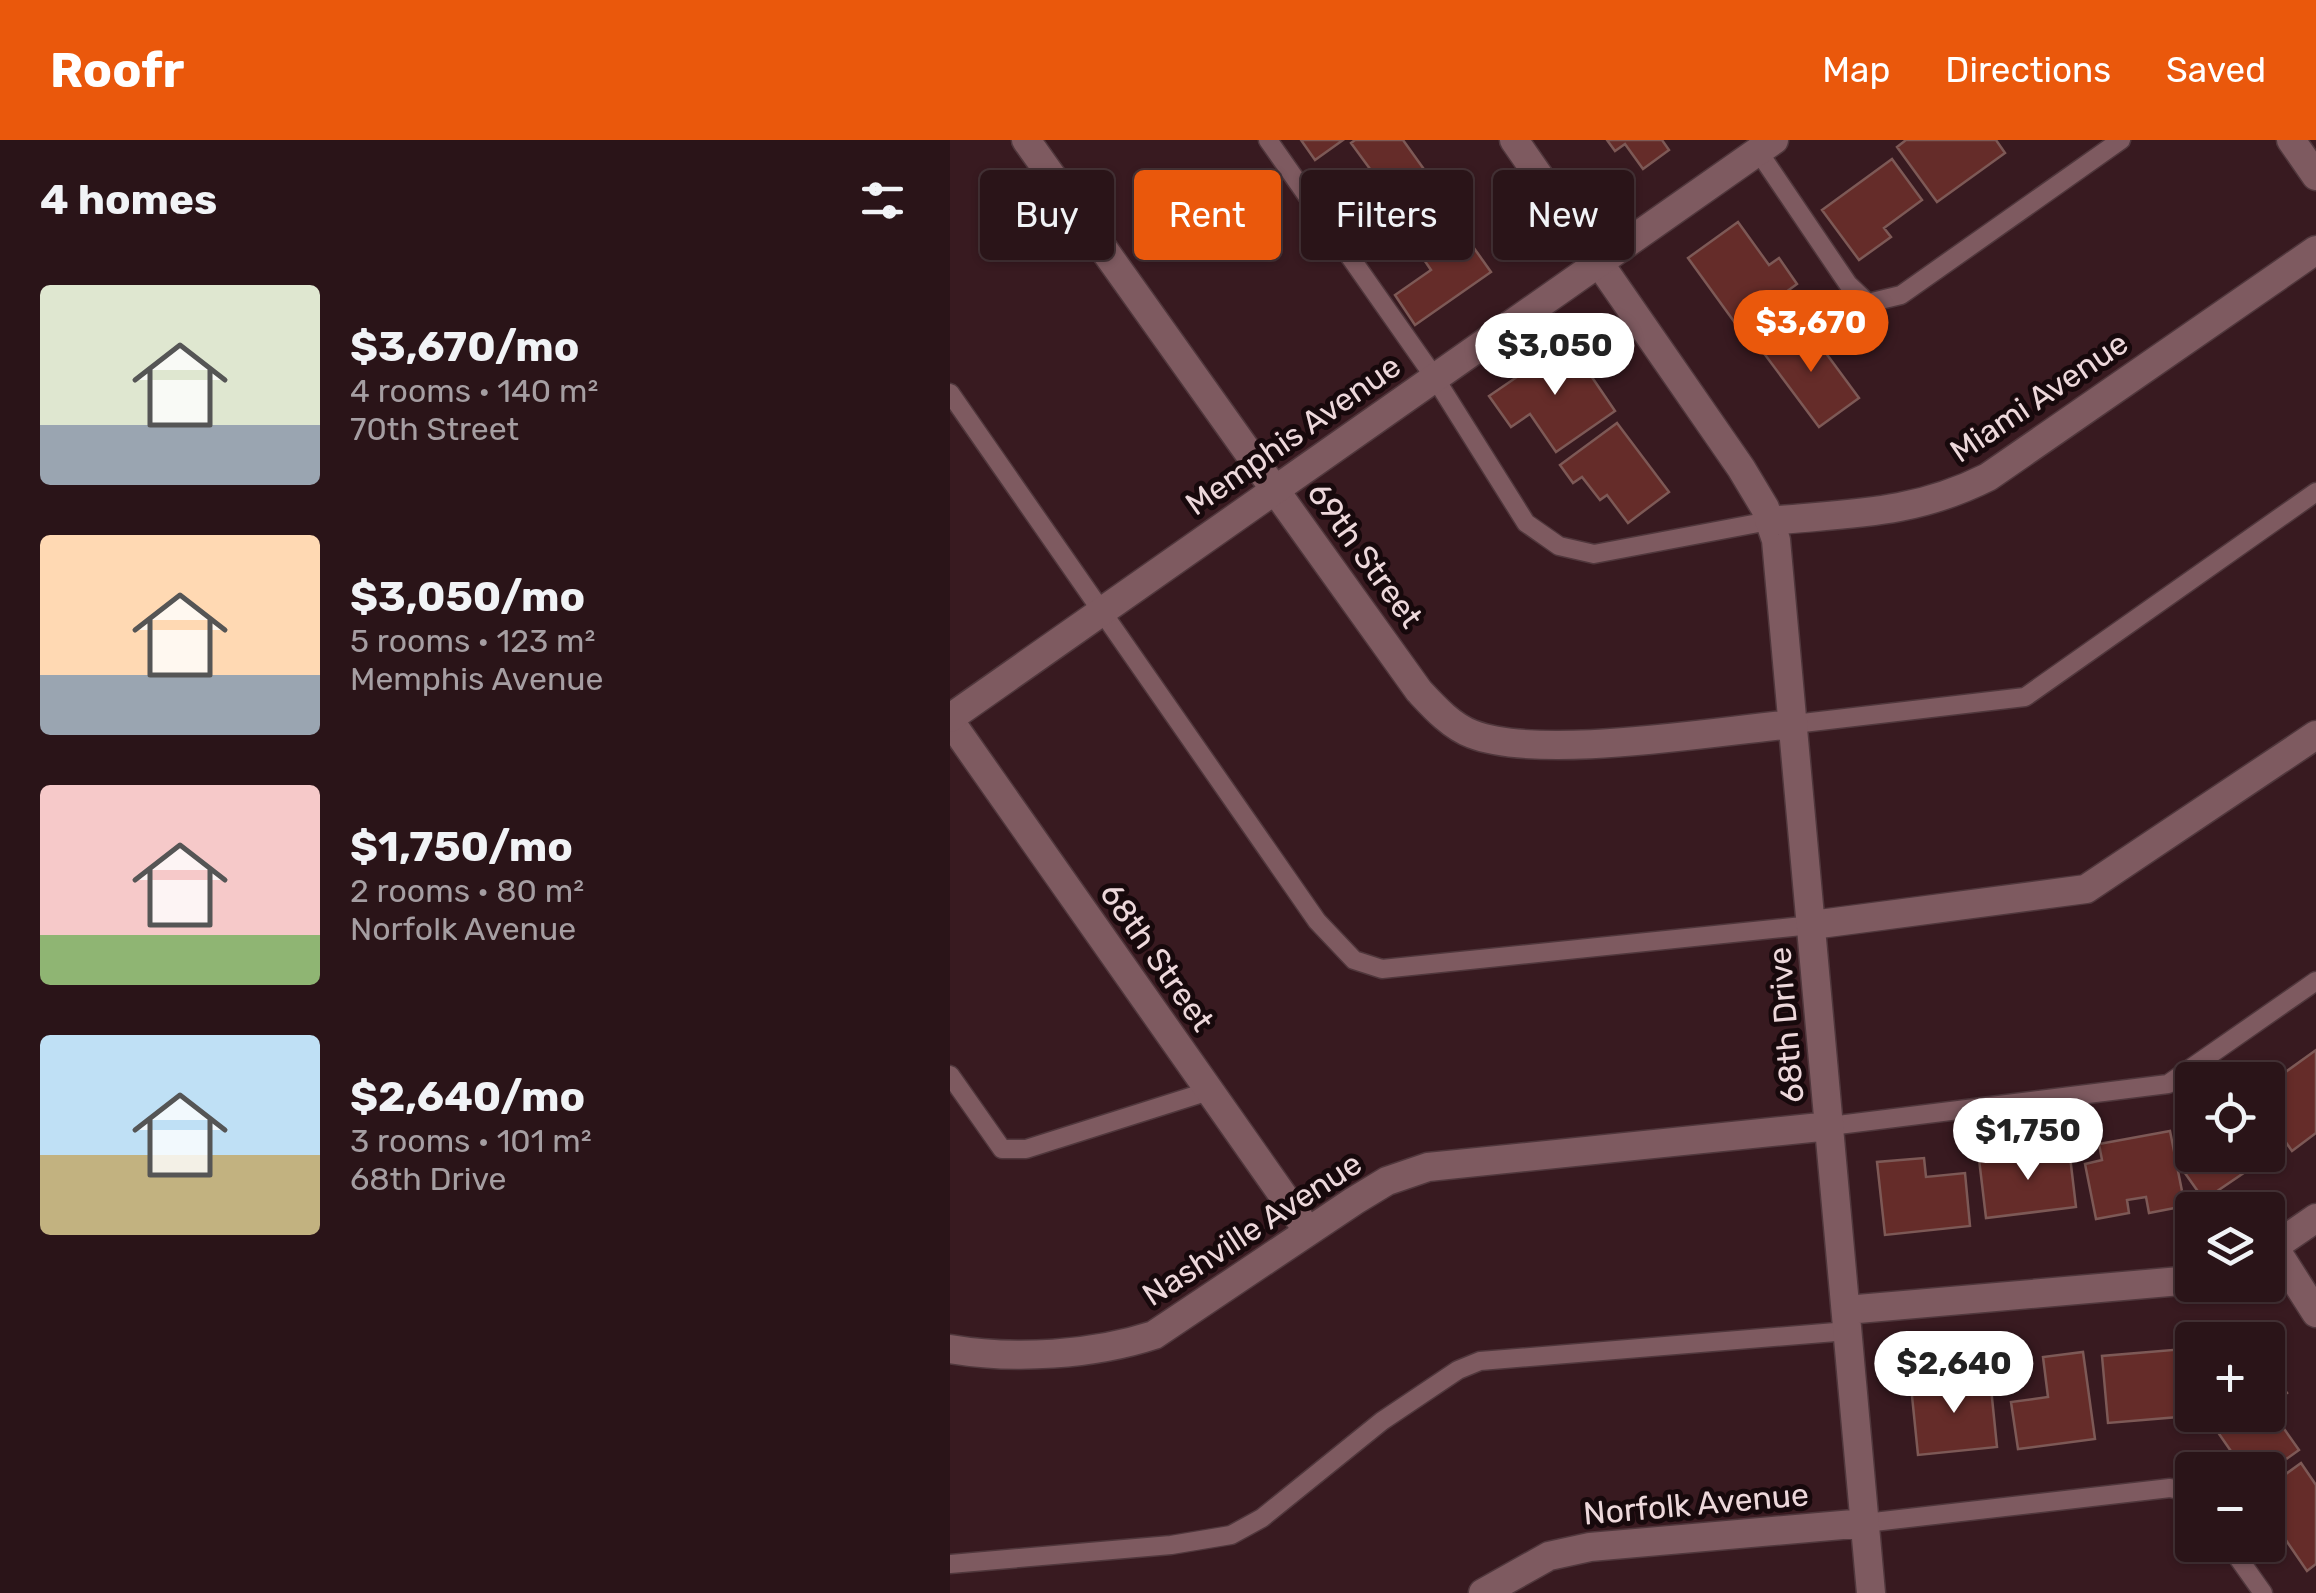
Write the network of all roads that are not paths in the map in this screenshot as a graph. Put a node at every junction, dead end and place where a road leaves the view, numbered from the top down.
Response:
1 (1026, 140) edge
2 (1268, 140) edge
3 (1514, 140) edge
4 (2120, 140) edge
5 (2291, 140) edge
6 (1766, 146) edge
7 (2316, 176) edge
8 (2316, 250) edge
9 (1599, 263) junction
10 (1434, 378) junction
11 (950, 393) edge
12 (1275, 490) junction
13 (2316, 492) edge
14 (1769, 521) junction
15 (1103, 610) junction
16 (950, 720) edge
17 (1794, 724) junction
18 (2316, 735) edge
19 (1812, 925) junction
20 (2316, 981) edge
21 (950, 1075) edge
22 (1209, 1091) junction
23 (1830, 1126) junction
24 (2316, 1218) edge
25 (1308, 1231) junction
26 (2285, 1239) edge
27 (2285, 1269) edge
28 (2175, 1282) edge
29 (2316, 1314) edge
30 (1847, 1321) junction
31 (950, 1349) edge
32 (2175, 1489) edge
33 (1865, 1523) junction
34 (2241, 1562) edge
35 (950, 1564) edge
36 (1483, 1593) edge
37 (1871, 1593) edge
38 (2263, 1593) edge

1 - 12 street, 69th Street
2 - 10 lane
3 - 9 street, 68th Drive
4 - 6 lane
5 - 7 street
6 - 9 street, Memphis Avenue
8 - 14 street, Miami Avenue
9 - 10 street, Memphis Avenue
9 - 14 street, 68th Drive
10 - 12 street, Memphis Avenue
10 - 14 lane
11 - 15 lane
12 - 15 street, Memphis Avenue
12 - 17 street, 69th Street
13 - 17 lane
14 - 17 street, 68th Drive
15 - 16 street, Memphis Avenue
15 - 19 lane
16 - 22 street, 68th Street
17 - 19 street, 68th Drive
18 - 19 street
19 - 23 street, 68th Drive
20 - 23 lane
21 - 22 lane
22 - 25 street, 68th Street
23 - 25 street, Nashville Avenue
23 - 30 street, 68th Drive
24 - 26 street
25 - 31 street, Nashville Avenue
27 - 29 street
28 - 30 street
30 - 33 street, 68th Drive
30 - 35 lane
32 - 33 lane
33 - 36 street, Norfolk Avenue
33 - 37 street
34 - 38 lane

